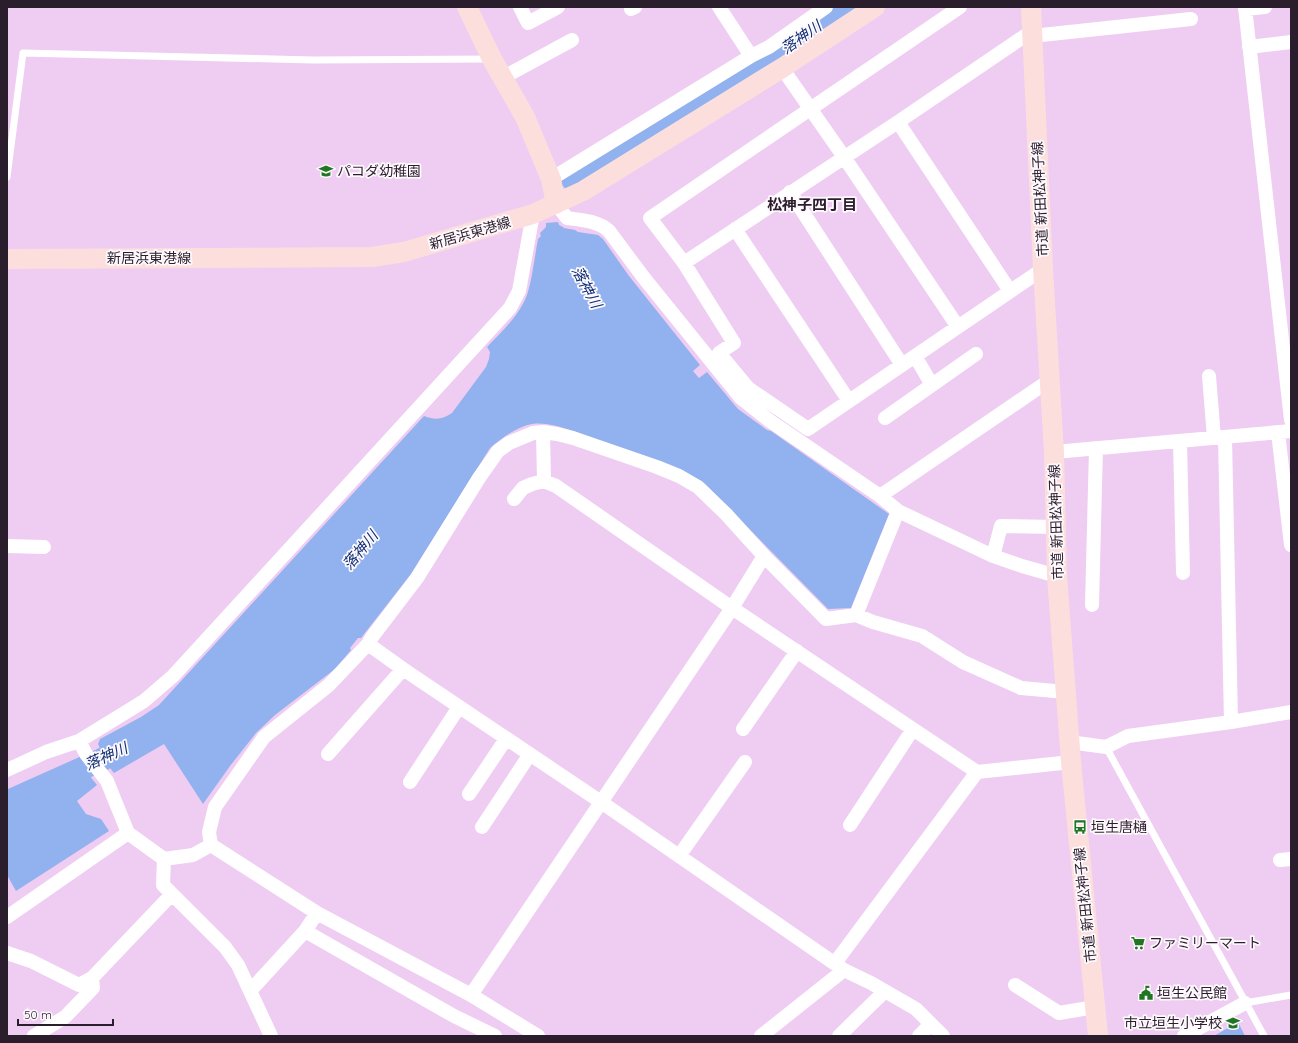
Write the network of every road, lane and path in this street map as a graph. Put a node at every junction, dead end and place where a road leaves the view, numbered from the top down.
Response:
1 (467, 7) edge
2 (520, 7) edge
3 (558, 7) edge
4 (719, 7) edge
5 (826, 7) edge
6 (875, 7) edge
7 (960, 7) edge
8 (1031, 7) edge
9 (1265, 7) edge
10 (1245, 8) edge
11 (1191, 19) dead end
12 (1032, 33) junction
13 (572, 40) dead end
14 (1291, 42) edge
15 (1249, 47) junction
16 (751, 56) junction
17 (492, 60) junction
18 (782, 68) junction
19 (502, 78) junction
20 (810, 108) junction
21 (898, 122) junction
22 (844, 157) junction
23 (7, 177) edge
24 (551, 179) junction
25 (790, 192) junction
26 (556, 204) junction
27 (533, 214) junction
28 (735, 229) junction
29 (7, 259) edge
30 (684, 263) junction
31 (1043, 269) junction
32 (1010, 291) junction
33 (958, 327) junction
34 (976, 354) dead end
35 (915, 356) junction
36 (902, 365) junction
37 (1209, 376) dead end
38 (1050, 380) junction
39 (932, 385) junction
40 (849, 401) junction
41 (885, 418) dead end
42 (1291, 420) edge
43 (1285, 431) edge
44 (543, 432) junction
45 (1220, 437) junction
46 (1180, 441) junction
47 (1096, 448) junction
48 (1054, 452) junction
49 (544, 481) junction
50 (880, 496) junction
51 (514, 499) dead end
52 (898, 511) junction
53 (1056, 527) junction
54 (1291, 545) edge
55 (7, 546) edge
56 (44, 547) dead end
57 (764, 556) junction
58 (993, 556) junction
59 (1183, 573) dead end
60 (1057, 576) junction
61 (1092, 605) dead end
62 (732, 608) junction
63 (856, 615) junction
64 (368, 644) junction
65 (797, 651) junction
66 (403, 669) junction
67 (1066, 692) junction
68 (459, 707) junction
69 (1291, 712) edge
70 (1231, 722) junction
71 (743, 729) dead end
72 (913, 729) junction
73 (506, 739) junction
74 (79, 741) junction
75 (1069, 742) junction
76 (1106, 747) junction
77 (328, 754) dead end
78 (530, 754) junction
79 (745, 762) dead end
80 (1070, 762) junction
81 (7, 770) edge
82 (977, 772) junction
83 (410, 782) dead end
84 (469, 794) dead end
85 (601, 802) junction
86 (850, 825) dead end
87 (482, 827) dead end
88 (128, 833) junction
89 (211, 845) junction
90 (679, 856) junction
91 (164, 859) junction
92 (172, 894) junction
93 (317, 913) junction
94 (7, 916) edge
95 (305, 931) junction
96 (7, 953) edge
97 (840, 966) junction
98 (92, 978) junction
99 (1015, 985) dead end
100 (251, 990) junction
101 (885, 991) junction
102 (471, 995) junction
103 (1291, 995) edge
104 (1245, 1003) junction
105 (1095, 1007) junction
106 (931, 1024) junction
107 (34, 1036) edge
108 (272, 1036) edge
109 (495, 1036) edge
110 (538, 1036) edge
111 (761, 1036) edge
112 (838, 1036) edge
113 (919, 1036) edge
114 (943, 1036) edge
115 (1098, 1036) edge
116 (1184, 1036) edge
117 (1264, 1036) edge

1 - 17 street
2 - 3 street
4 - 16 street
5 - 16 street
6 - 18 street, 新居浜東港線
7 - 20 street
8 - 12 street, 市道 新田松神子線
9 - 10 street
10 - 15 street
11 - 12 street
12 - 21 street
12 - 31 street, 市道 新田松神子線
13 - 19 street
14 - 15 street
15 - 42 street
16 - 24 street
17 - 19 street
17 - 23 lane
18 - 20 street
18 - 26 street, 新居浜東港線
19 - 24 street
20 - 22 street
20 - 30 street
21 - 22 street
21 - 32 street
22 - 25 street
22 - 33 street
24 - 26 street
25 - 28 street
25 - 36 street
26 - 27 street, 新居浜東港線
26 - 50 street
27 - 29 street, 新居浜東港線
27 - 74 street
28 - 30 street
28 - 40 street
30 - 40 street
31 - 32 street
31 - 38 street, 市道 新田松神子線
32 - 33 street
33 - 35 street
34 - 39 street
35 - 36 street
35 - 39 street
36 - 40 street
37 - 45 street
38 - 48 street, 市道 新田松神子線
38 - 50 street
39 - 41 street
43 - 45 street
43 - 54 street
44 - 49 street
44 - 57 street
44 - 64 street
45 - 46 street
45 - 70 street
46 - 47 street
46 - 59 street
47 - 48 street
47 - 61 street
48 - 53 street, 市道 新田松神子線
49 - 51 street
49 - 62 street
50 - 52 street
52 - 58 street
52 - 63 street
53 - 58 street
53 - 60 street, 市道 新田松神子線
55 - 56 street
57 - 62 street
57 - 63 street
58 - 60 street
60 - 67 street, 市道 新田松神子線
62 - 65 street
62 - 85 street
63 - 67 street
64 - 66 street
64 - 89 street
65 - 71 street
65 - 72 street
66 - 68 street
66 - 77 street
67 - 75 street, 市道 新田松神子線
68 - 73 street
68 - 83 street
69 - 70 street
70 - 76 street
72 - 82 street
72 - 86 street
73 - 78 street
73 - 84 street
74 - 81 street
74 - 88 street
75 - 76 street
75 - 80 street, 市道 新田松神子線
76 - 104 lane
78 - 85 street
78 - 87 street
79 - 90 street
80 - 82 street
80 - 105 street, 市道 新田松神子線
82 - 97 street
85 - 90 street
85 - 102 street
88 - 91 street
88 - 94 street
89 - 91 street
89 - 93 street
90 - 97 street
91 - 92 street
92 - 98 street
92 - 100 street
93 - 95 street
93 - 102 street
95 - 100 street
95 - 109 street
96 - 98 street
97 - 101 street
97 - 111 street
98 - 107 street
99 - 105 street
100 - 108 street
101 - 106 street
101 - 112 street
102 - 110 street
103 - 104 lane
104 - 116 street
104 - 117 lane
105 - 115 street, 市道 新田松神子線
106 - 113 street
106 - 114 street

